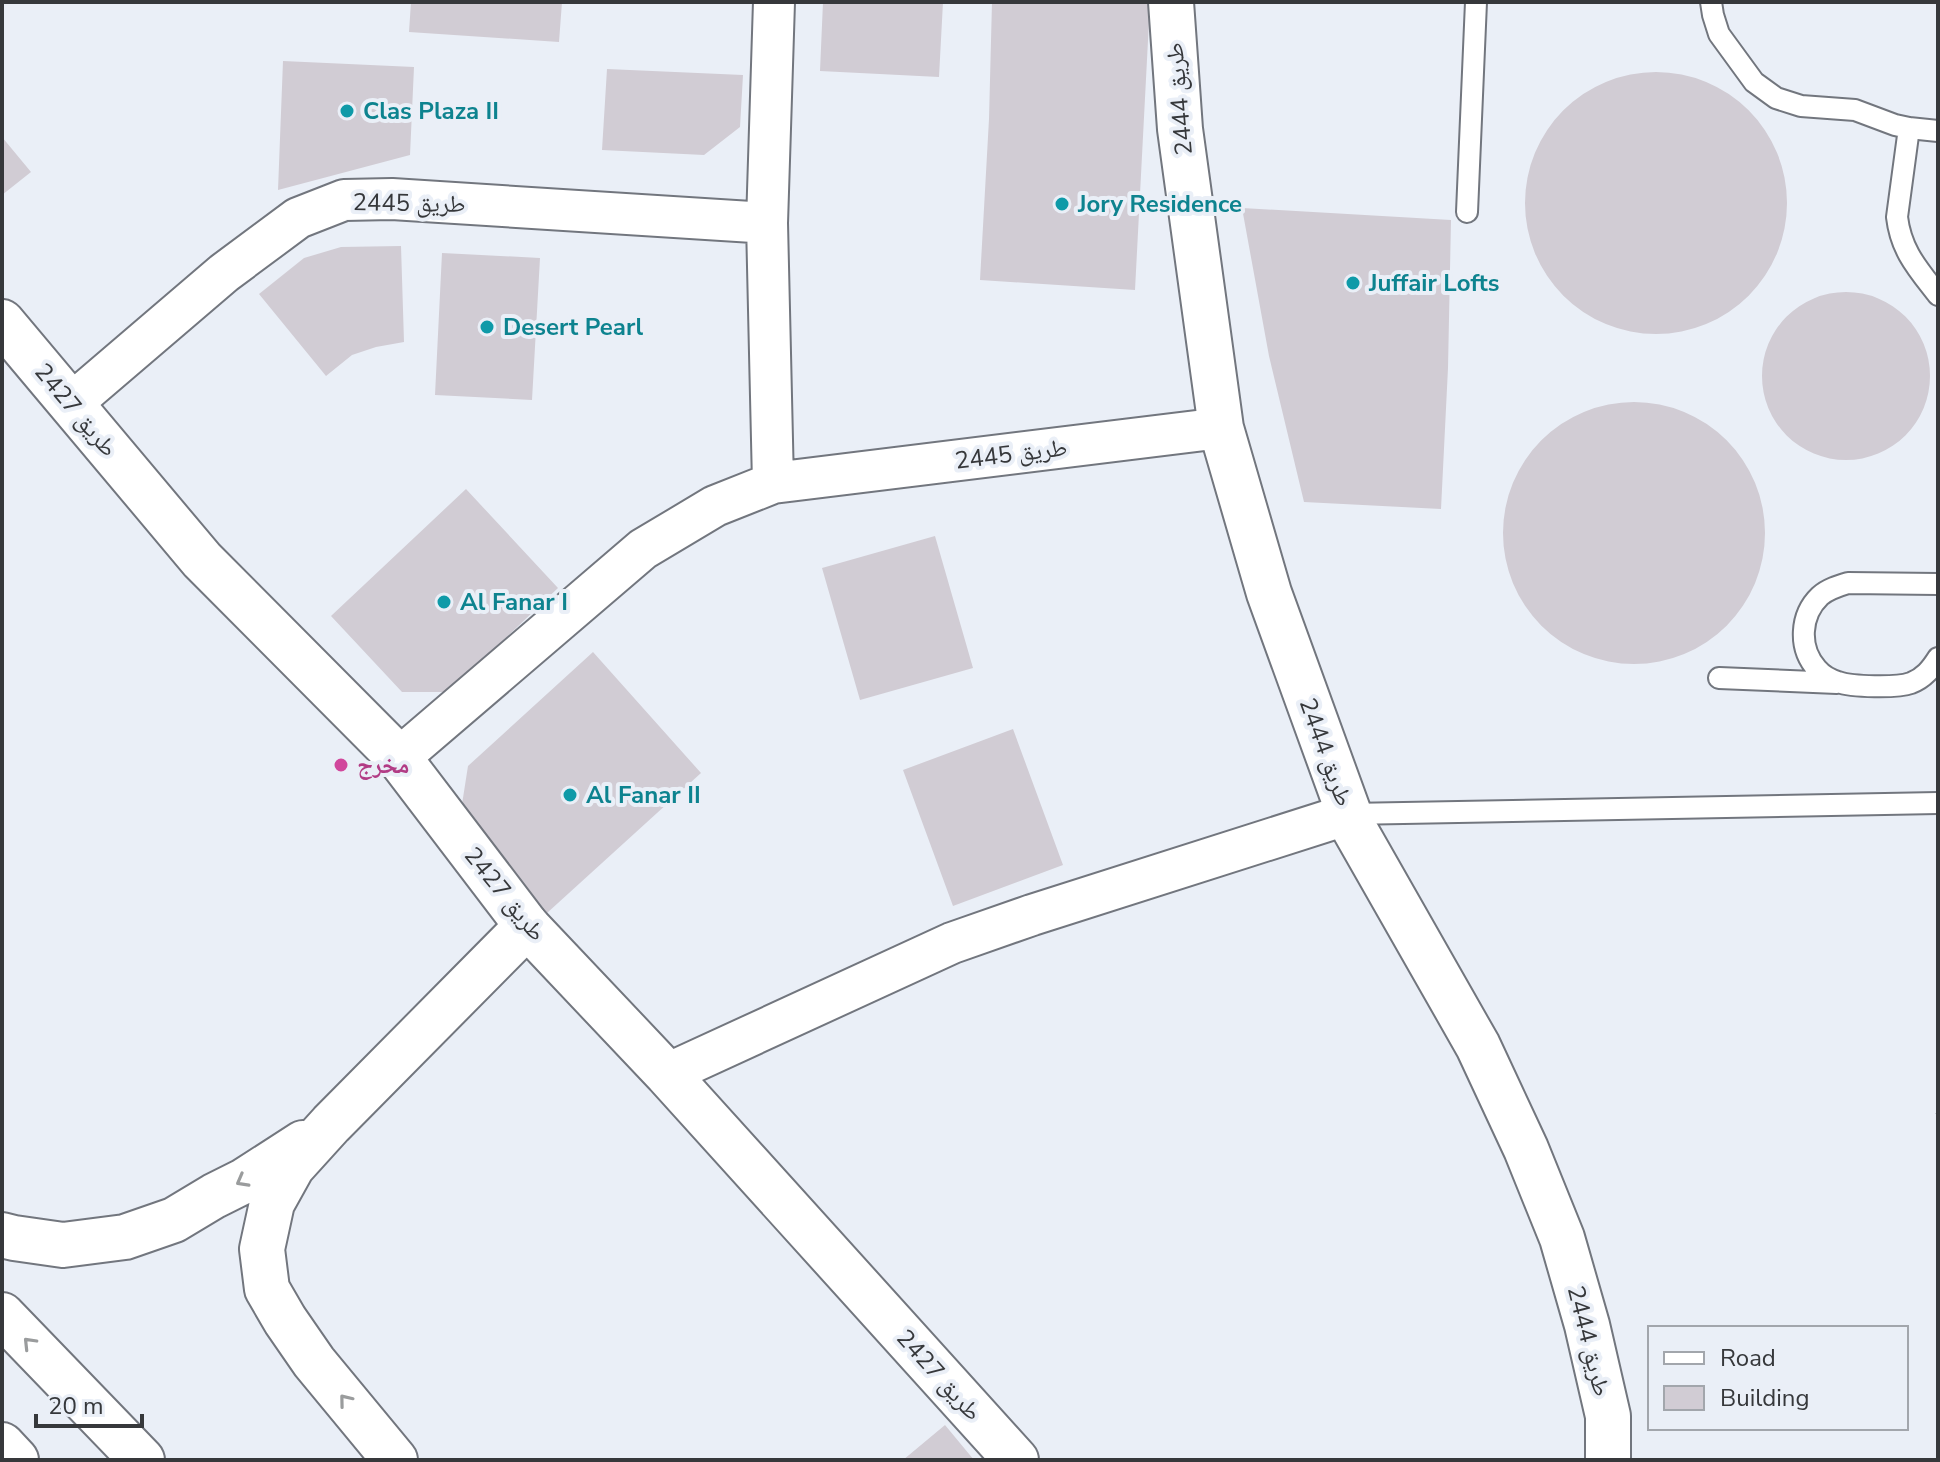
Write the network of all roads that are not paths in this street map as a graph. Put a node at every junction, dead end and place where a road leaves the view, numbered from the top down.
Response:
1 (774, 2) edge
2 (1171, 2) edge
3 (1476, 2) edge
4 (1711, 2) edge
5 (1909, 128) junction
6 (1938, 131) edge
7 (1467, 212) dead end
8 (767, 223) junction
9 (1938, 295) edge
10 (2, 322) edge
11 (72, 403) junction
12 (1221, 428) junction
13 (773, 483) junction
14 (1938, 584) edge
15 (1938, 658) edge
16 (1719, 678) dead end
17 (1841, 683) junction
18 (399, 758) junction
19 (1938, 803) edge
20 (1349, 814) junction
21 (527, 926) junction
22 (667, 1074) junction
23 (331, 1124) junction
24 (2, 1235) edge
25 (2, 1315) edge
26 (2, 1445) edge
27 (16, 1460) edge
28 (142, 1460) edge
29 (395, 1460) edge
30 (1016, 1460) edge
31 (1608, 1460) edge

1 - 8 street
2 - 12 main road, طريق 2444
3 - 7 lane
4 - 5 lane
5 - 6 lane
5 - 9 lane
8 - 11 street, طريق 2445
8 - 13 street
10 - 11 main road, طريق 2427
11 - 18 main road, طريق 2427
12 - 13 street, طريق 2445
12 - 20 main road, طريق 2444
13 - 18 street, طريق 2445
14 - 17 lane
15 - 17 lane
16 - 17 lane
18 - 21 main road, طريق 2427
19 - 20 lane
20 - 22 street
20 - 31 main road, طريق 2444
21 - 22 main road, طريق 2427
21 - 23 main road
22 - 30 main road, طريق 2427
23 -> 24 main road
29 -> 23 main road
28 -> 25 main road
26 - 27 main road

